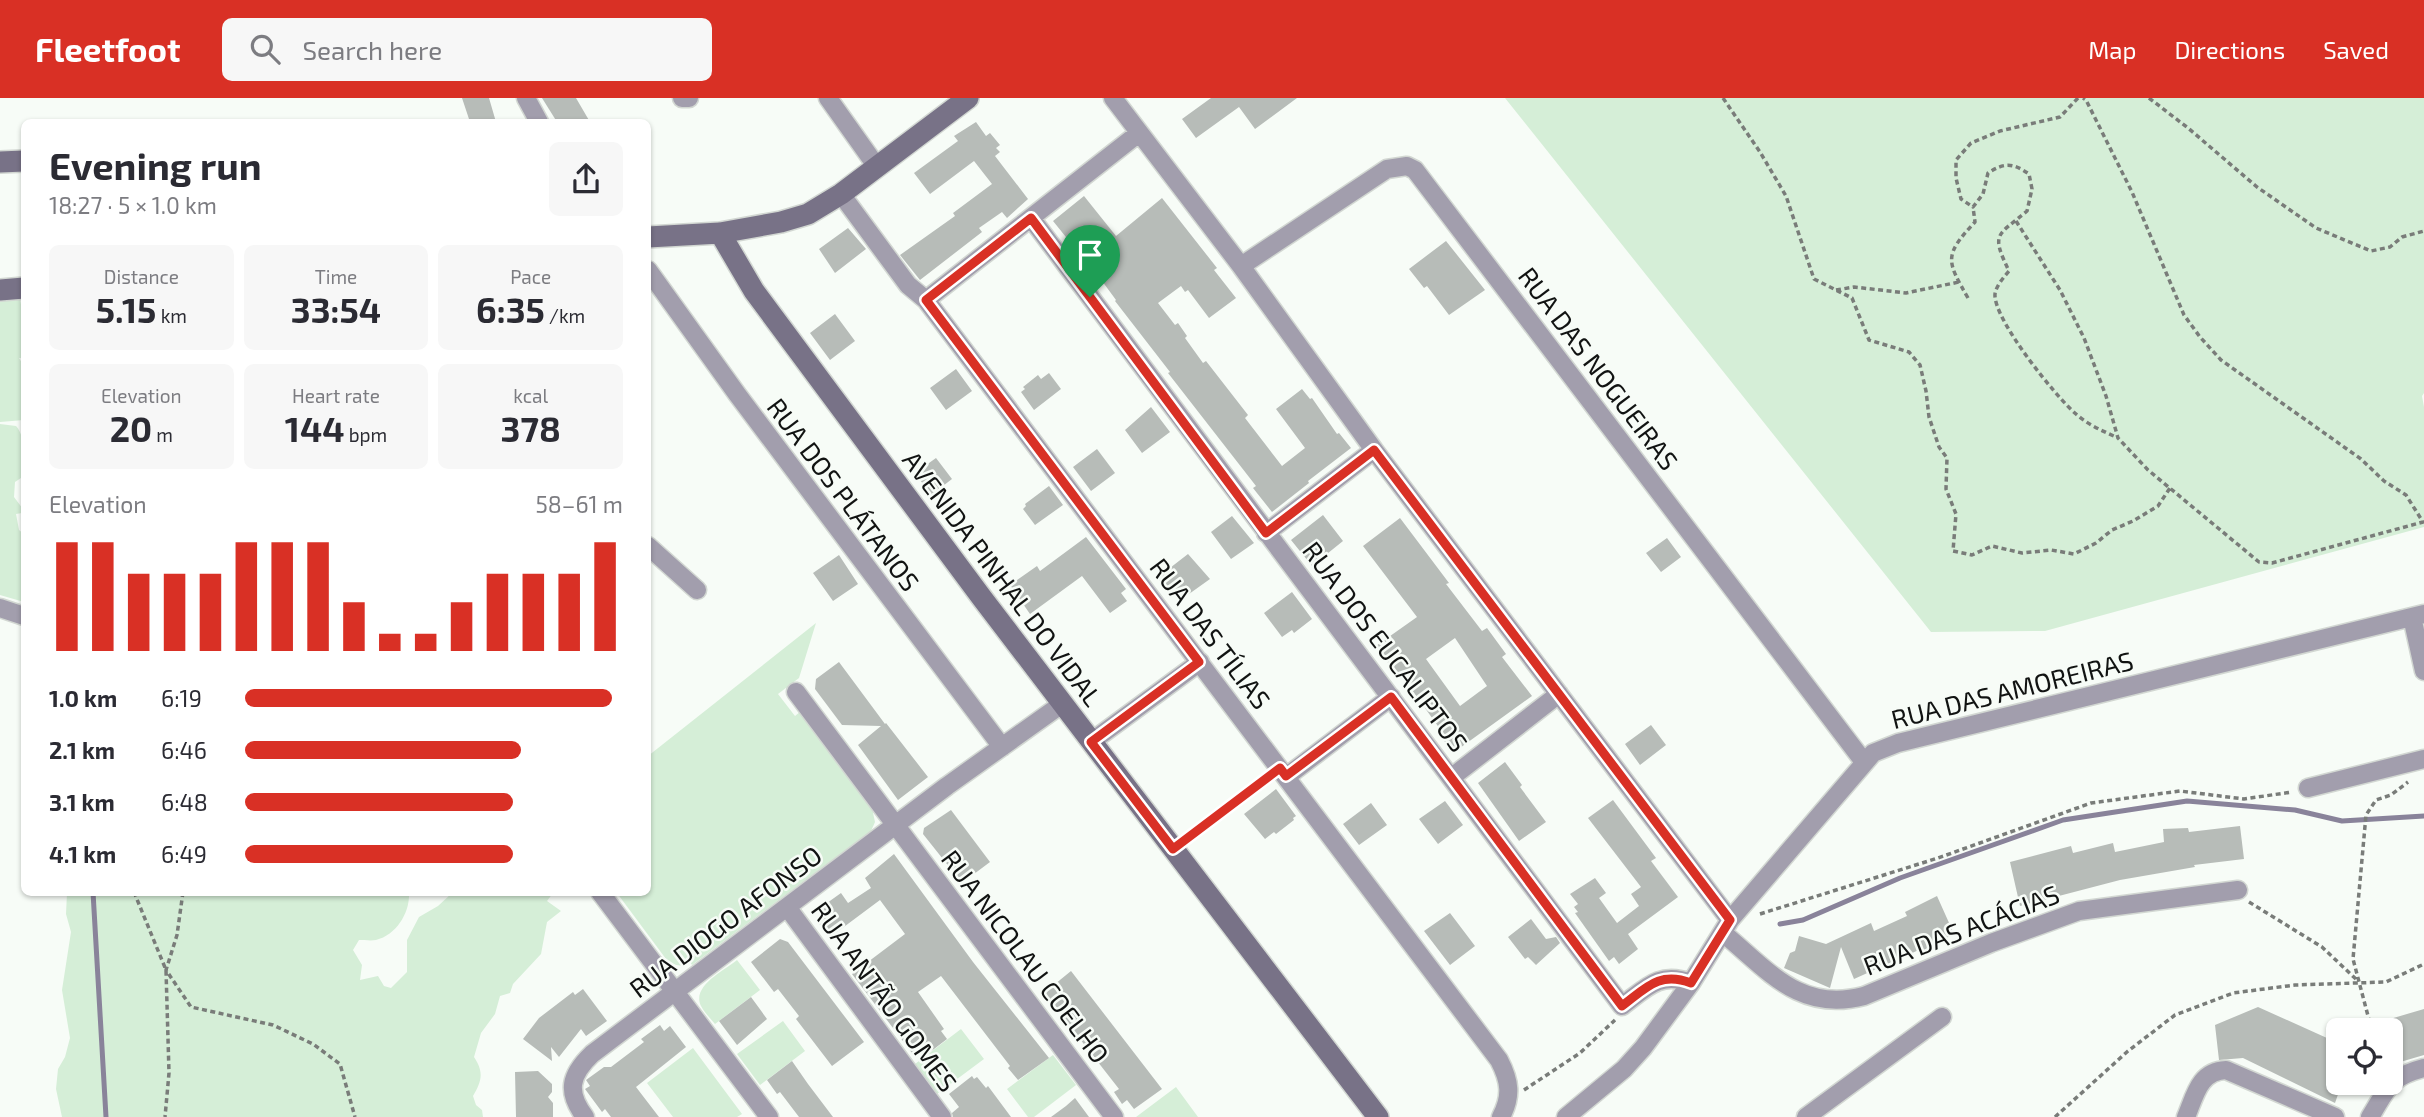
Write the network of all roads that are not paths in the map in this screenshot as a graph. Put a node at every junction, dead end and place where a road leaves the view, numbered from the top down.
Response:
1 (526, 98) edge
2 (682, 98) edge
3 (689, 98) edge
4 (828, 98) edge
5 (968, 98) edge
6 (1113, 98) edge
7 (537, 119) edge
8 (1139, 133) junction
9 (21, 161) edge
10 (0, 162) edge
11 (877, 167) junction
12 (841, 194) junction
13 (1031, 218) junction
14 (720, 233) junction
15 (651, 237) edge
16 (1241, 266) junction
17 (651, 274) edge
18 (21, 288) edge
19 (0, 290) edge
20 (926, 300) junction
21 (1374, 450) junction
22 (1266, 533) junction
23 (651, 549) edge
24 (697, 590) dead end
25 (0, 608) edge
26 (21, 615) edge
27 (2418, 615) edge
28 (1199, 662) junction
29 (2424, 671) edge
30 (796, 692) dead end
31 (1559, 694) junction
32 (1391, 697) junction
33 (1062, 704) junction
34 (1091, 742) junction
35 (1002, 747) junction
36 (2424, 759) edge
37 (1864, 762) junction
38 (1283, 772) junction
39 (1452, 777) junction
40 (2308, 788) road end
41 (897, 826) junction
42 (2238, 890) road end
43 (603, 896) edge
44 (787, 907) junction
45 (1727, 926) junction
46 (1691, 983) junction
47 (676, 992) junction
48 (1942, 1017) dead end
49 (2424, 1068) edge
50 (585, 1117) edge
51 (769, 1117) edge
52 (942, 1117) edge
53 (1114, 1117) edge
54 (1378, 1117) edge
55 (1501, 1117) edge
56 (1566, 1117) edge
57 (1806, 1117) edge
58 (2186, 1117) edge
59 (2335, 1117) edge
60 (2370, 1117) edge

1 - 7 street
2 - 3 street
4 - 11 street
5 - 11 street
6 - 8 street, RUA DAS ACÁCIAS
8 - 13 street
8 - 16 street, RUA DAS ACÁCIAS
9 - 10 street
11 - 12 street
12 - 14 street
12 - 20 street, RUA DAS TÍLIAS
13 - 20 street
13 - 22 street, RUA DOS EUCALIPTOS
14 - 15 street
14 - 33 street, AVENIDA PINHAL DO VIDAL
16 - 21 street, RUA DAS ACÁCIAS
16 - 37 street, RUA DAS NOGUEIRAS
17 - 35 street, RUA DOS PLÁTANOS
18 - 19 street
20 - 28 street, RUA DAS TÍLIAS
21 - 22 street
21 - 31 street, RUA DAS ACÁCIAS
22 - 32 street, RUA DOS EUCALIPTOS
23 - 24 street
25 - 26 street
27 - 29 street
27 - 37 street, RUA DAS AMOREIRAS
28 - 34 street
28 - 38 street, RUA DAS TÍLIAS
30 - 41 street, RUA NICOLAU COELHO
31 - 39 street
31 - 45 street, RUA DAS ACÁCIAS
32 - 38 street
32 - 39 street, RUA DOS EUCALIPTOS
33 - 34 street, AVENIDA PINHAL DO VIDAL
33 - 35 street, RUA DIOGO AFONSO
34 - 54 street, AVENIDA PINHAL DO VIDAL
35 - 41 street, RUA DIOGO AFONSO
36 - 40 street
37 - 45 street, RUA DAS AMOREIRAS
38 - 55 street, RUA DAS TÍLIAS
39 - 46 street, RUA DOS EUCALIPTOS
41 - 44 street, RUA DIOGO AFONSO
41 - 53 street, RUA NICOLAU COELHO
42 - 45 street, RUA DAS ACÁCIAS
43 - 47 street
44 - 47 street, RUA DIOGO AFONSO
44 - 52 street, RUA ANTÃO GOMES
45 - 46 street, RUA DAS AMOREIRAS
46 - 56 street, RUA DAS AMOREIRAS
47 - 50 street, RUA DIOGO AFONSO
47 - 51 street
48 - 57 street
49 - 60 street
58 - 59 street

